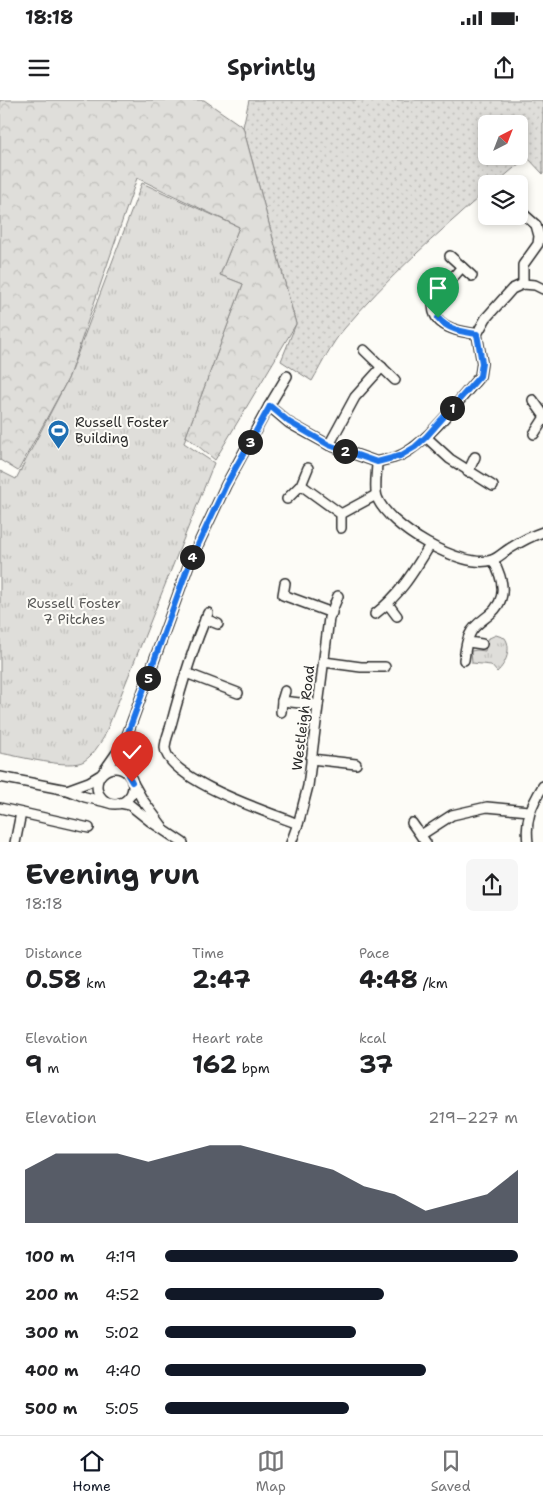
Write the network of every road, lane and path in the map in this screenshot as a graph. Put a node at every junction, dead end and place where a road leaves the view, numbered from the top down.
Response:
1 (528, 216) edge
2 (540, 223) edge
3 (450, 256) dead end
4 (462, 267) junction
5 (472, 276) dead end
6 (523, 284) junction
7 (543, 289) edge
8 (477, 334) junction
9 (364, 350) dead end
10 (382, 367) junction
11 (287, 376) dead end
12 (395, 380) dead end
13 (533, 400) dead end
14 (270, 406) junction
15 (543, 414) edge
16 (543, 420) edge
17 (534, 434) dead end
18 (426, 437) junction
19 (329, 445) junction
20 (474, 457) dead end
21 (377, 462) junction
22 (308, 468) dead end
23 (468, 472) junction
24 (301, 485) junction
25 (493, 486) dead end
26 (376, 496) junction
27 (287, 499) dead end
28 (341, 514) junction
29 (341, 528) dead end
30 (543, 532) edge
31 (430, 545) junction
32 (492, 560) junction
33 (286, 583) dead end
34 (338, 596) dead end
35 (388, 604) junction
36 (332, 613) junction
37 (375, 614) dead end
38 (398, 616) dead end
39 (218, 624) dead end
40 (468, 642) junction
41 (482, 644) dead end
42 (464, 660) dead end
43 (324, 662) junction
44 (385, 667) dead end
45 (186, 673) junction
46 (284, 691) dead end
47 (238, 693) dead end
48 (282, 701) junction
49 (318, 705) junction
50 (281, 712) dead end
51 (125, 741) junction
52 (346, 752) dead end
53 (311, 759) junction
54 (345, 762) junction
55 (356, 764) dead end
56 (102, 774) junction
57 (0, 777) edge
58 (130, 778) junction
59 (543, 786) edge
60 (67, 790) junction
61 (106, 802) junction
62 (120, 803) junction
63 (0, 808) edge
64 (529, 811) junction
65 (21, 813) junction
66 (412, 823) dead end
67 (298, 824) junction
68 (89, 828) dead end
69 (168, 834) junction
70 (423, 839) edge
71 (15, 842) edge
72 (183, 842) edge
73 (291, 842) edge
74 (528, 842) edge

1 - 2 street
2 - 6 street
3 - 4 street
4 - 5 street
4 - 8 street
6 - 7 street
6 - 8 street
8 - 18 street
9 - 10 street
10 - 12 street
10 - 19 street
11 - 14 street
13 - 15 street
14 - 19 street
14 - 51 street
16 - 17 street
18 - 21 street
18 - 23 street
19 - 21 street
20 - 23 street
21 - 26 street
22 - 24 street
23 - 25 street
24 - 27 street
24 - 28 street
26 - 28 street
26 - 31 street
28 - 29 street
30 - 32 street
31 - 32 street
31 - 35 street
32 - 40 street
33 - 36 street
34 - 36 street, Westleigh Road
35 - 37 street
35 - 38 street
36 - 43 street, Westleigh Road
39 - 45 street
40 - 41 street
40 - 42 street
43 - 44 street
43 - 49 street, Westleigh Road
45 - 47 street
45 - 67 street
46 - 48 street
48 - 49 street
48 - 50 street
49 - 53 street, Westleigh Road
51 - 56 street
51 - 58 street
52 - 54 street
53 - 54 street
53 - 67 street, Westleigh Road
54 - 55 street
56 - 58 street
56 - 60 street
56 - 61 street
57 - 60 street
58 - 62 street
58 - 69 street
59 - 64 street
60 - 61 street
61 - 62 street
62 - 69 street
63 - 65 street
64 - 70 street
64 - 74 street
65 - 68 street
65 - 71 street
66 - 70 street
67 - 73 street, Westleigh Road
69 - 72 street

